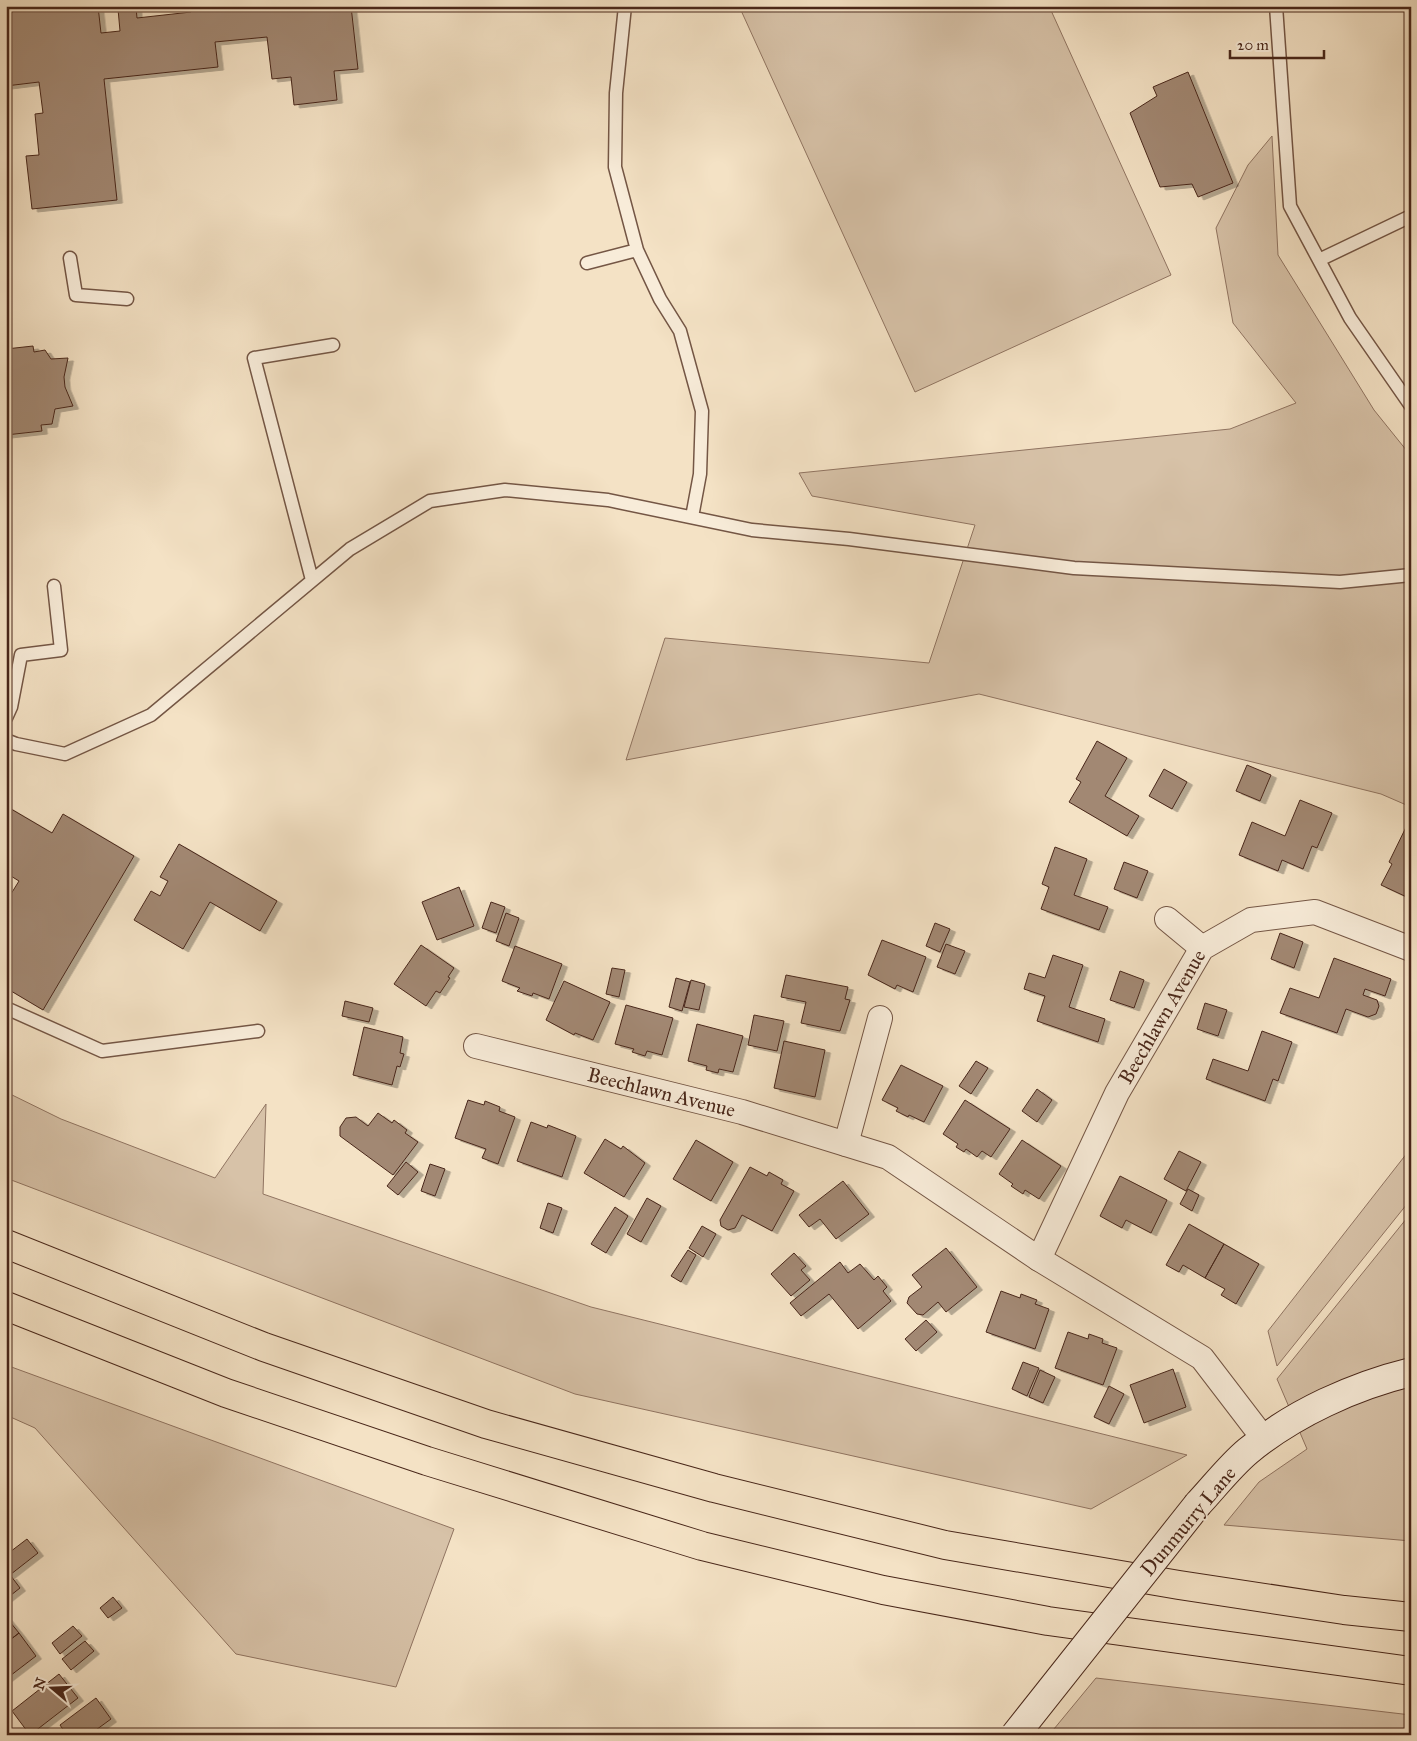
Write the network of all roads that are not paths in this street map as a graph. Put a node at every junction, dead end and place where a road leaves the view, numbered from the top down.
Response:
1 (625, 6) edge
2 (1276, 6) edge
3 (1411, 216) edge
4 (637, 250) junction
5 (70, 258) dead end
6 (1319, 260) junction
7 (587, 263) dead end
8 (127, 299) dead end
9 (333, 345) dead end
10 (1411, 406) edge
11 (692, 517) junction
12 (1411, 574) edge
13 (312, 580) junction
14 (54, 586) dead end
15 (6, 718) edge
16 (6, 740) edge
17 (1167, 919) dead end
18 (1202, 948) junction
19 (1411, 949) edge
20 (6, 1008) edge
21 (880, 1018) dead end
22 (258, 1030) dead end
23 (476, 1046) dead end
24 (846, 1144) junction
25 (6, 1244) edge
26 (1039, 1258) junction
27 (6, 1306) edge
28 (1411, 1372) edge
29 (1264, 1439) junction
30 (1411, 1616) edge
31 (1411, 1670) edge
32 (1015, 1735) edge

1 - 4 lane
2 - 6 lane
3 - 6 lane
4 - 7 lane
4 - 11 lane
5 - 8 lane
6 - 10 lane
9 - 13 lane
11 - 12 lane
11 - 13 lane
13 - 16 lane
14 - 15 lane
17 - 18 street
18 - 19 street, Beechlawn Avenue
18 - 26 street, Beechlawn Avenue
20 - 22 lane
21 - 24 street
23 - 24 street, Beechlawn Avenue
24 - 26 street, Beechlawn Avenue
25 - 30 highway
26 - 29 street, Beechlawn Avenue
27 - 31 highway
28 - 29 street, Dunmurry Lane
29 - 32 street, Dunmurry Lane, bridge

